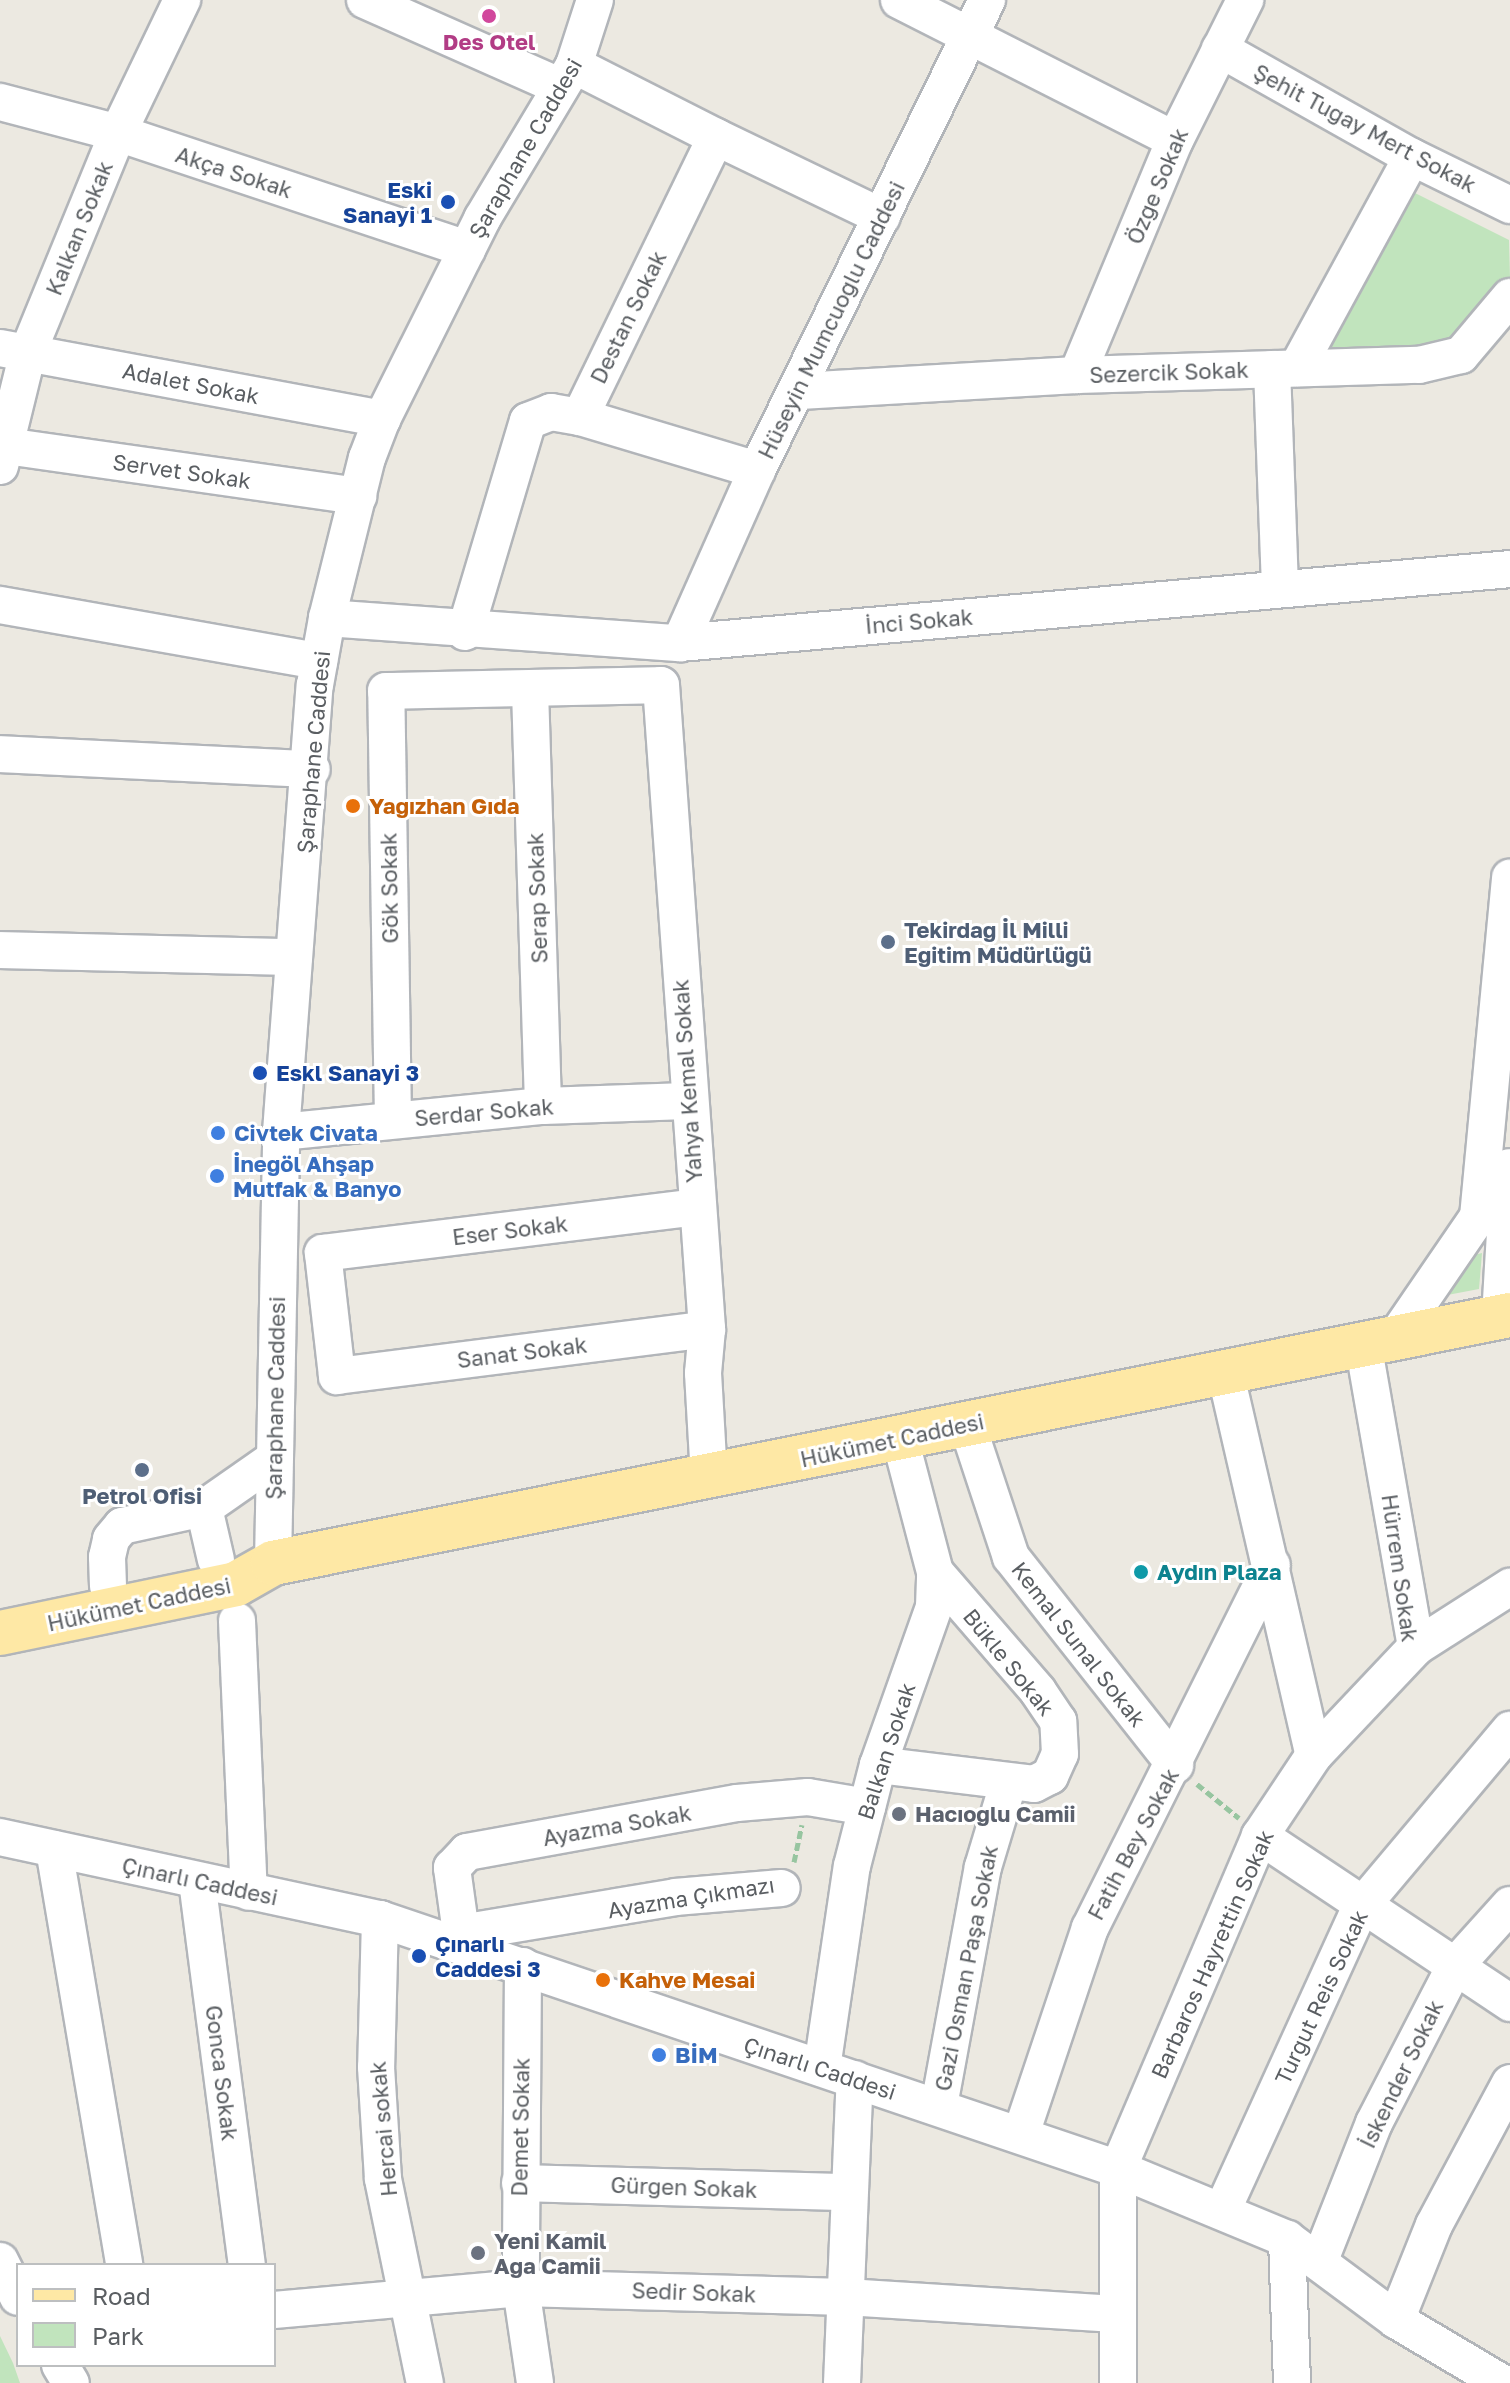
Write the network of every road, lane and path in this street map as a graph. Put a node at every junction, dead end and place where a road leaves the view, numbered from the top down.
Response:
1 (182, 0) edge
2 (365, 0) edge
3 (595, 0) edge
4 (899, 0) edge
5 (987, 0) edge
6 (1245, 0) edge
7 (969, 39) junction
8 (1220, 49) junction
9 (567, 76) junction
10 (0, 102) edge
11 (118, 133) junction
12 (716, 137) junction
13 (1175, 140) junction
14 (1412, 157) junction
15 (1510, 205) edge
16 (882, 217) junction
17 (467, 249) junction
18 (1510, 297) edge
19 (14, 350) edge
20 (1284, 369) junction
21 (1077, 375) junction
22 (800, 391) junction
23 (580, 417) junction
24 (382, 419) junction
25 (3, 456) edge
26 (757, 470) junction
27 (358, 496) junction
28 (1510, 569) edge
29 (1280, 587) junction
30 (0, 605) edge
31 (327, 618) junction
32 (465, 632) junction
33 (680, 643) junction
34 (319, 661) junction
35 (661, 685) joint
36 (530, 690) junction
37 (0, 754) edge
38 (312, 769) junction
39 (1510, 878) edge
40 (0, 950) edge
41 (294, 957) junction
42 (1502, 1069) edge
43 (687, 1101) junction
44 (543, 1106) junction
45 (393, 1120) junction
46 (281, 1132) junction
47 (1510, 1158) edge
48 (697, 1207) junction
49 (1505, 1316) edge
50 (707, 1329) junction
51 (1379, 1341) junction
52 (1225, 1371) junction
53 (337, 1376) joint
54 (967, 1424) junction
55 (900, 1439) junction
56 (274, 1459) junction
57 (709, 1478) junction
58 (204, 1508) junction
59 (216, 1560) junction
60 (273, 1563) junction
61 (1272, 1565) junction
62 (935, 1572) junction
63 (1510, 1587) edge
64 (110, 1598) junction
65 (0, 1607) edge
66 (237, 1621) dead end
67 (0, 1633) edge
68 (1416, 1647) junction
69 (1510, 1730) edge
70 (1314, 1755) junction
71 (878, 1765) junction
72 (1175, 1765) junction
73 (1008, 1784) junction
74 (808, 1797) junction
75 (867, 1807) junction
76 (1260, 1836) junction
77 (0, 1837) edge
78 (54, 1849) junction
79 (197, 1881) junction
80 (782, 1888) joint
81 (249, 1892) junction
82 (1510, 1905) edge
83 (1360, 1908) junction
84 (380, 1919) junction
85 (457, 1938) junction
86 (523, 1966) junction
87 (1455, 1966) junction
88 (1510, 2003) edge
89 (838, 2074) junction
90 (1510, 2083) edge
91 (939, 2106) junction
92 (1021, 2134) junction
93 (1118, 2169) junction
94 (520, 2183) junction
95 (849, 2192) junction
96 (1223, 2209) junction
97 (1287, 2239) junction
98 (1320, 2260) junction
99 (124, 2263) edge
100 (247, 2263) edge
101 (521, 2288) junction
102 (846, 2297) junction
103 (411, 2301) junction
104 (276, 2310) edge
105 (1115, 2314) junction
106 (1396, 2320) junction
107 (1487, 2380) edge
108 (425, 2383) edge
109 (535, 2383) edge
110 (842, 2383) edge
111 (1118, 2383) edge
112 (1292, 2383) edge

1 - 11 street, Kalkan Sokak
2 - 9 street
3 - 9 street, Şaraphane Caddesi
4 - 7 street
5 - 7 street, Hüseyin Mumcuoğlu Caddesi
6 - 8 street, Özge Sokak
7 - 13 street
7 - 16 street, Hüseyin Mumcuoğlu Caddesi
8 - 13 street, Özge Sokak
8 - 14 street, Şehit Tugay Mert Sokak
9 - 12 street
9 - 17 street, Şaraphane Caddesi
10 - 11 street, Akça Sokak
11 - 17 street, Akça Sokak
11 - 19 street, Kalkan Sokak
12 - 16 street
12 - 23 street, Destan Sokak
13 - 21 street, Özge Sokak
14 - 15 street, Şehit Tugay Mert Sokak
14 - 20 street
16 - 22 street, Hüseyin Mumcuoğlu Caddesi
17 - 24 street, Şaraphane Caddesi
18 - 20 street, Sezercik Sokak
19 - 24 street, Adalet Sokak
19 - 25 street, Kalkan Sokak
20 - 21 street, Sezercik Sokak
20 - 29 street
21 - 22 street, Sezercik Sokak
22 - 26 street, Hüseyin Mumcuoğlu Caddesi
23 - 26 street
23 - 32 street
24 - 27 street, Şaraphane Caddesi
25 - 27 street, Servet Sokak
26 - 33 street, Hüseyin Mumcuoğlu Caddesi
27 - 31 street, Şaraphane Caddesi
28 - 29 street, İnci Sokak
29 - 33 street, İnci Sokak
30 - 34 street
31 - 32 street, İnci Sokak
31 - 34 street, Şaraphane Caddesi
32 - 33 street, İnci Sokak
34 - 38 street, Şaraphane Caddesi
35 - 36 street, Gök Sokak
35 - 43 street, Yahya Kemal Sokak
36 - 44 street, Serap Sokak
36 - 45 street, Gök Sokak
37 - 38 street
38 - 41 street, Şaraphane Caddesi
39 - 42 street
40 - 41 street
41 - 46 street, Şaraphane Caddesi
42 - 51 street
43 - 44 street, Serdar Sokak
43 - 48 street, Yahya Kemal Sokak
44 - 45 street, Serdar Sokak
45 - 46 street, Serdar Sokak
46 - 56 street, Şaraphane Caddesi
47 - 49 street
48 - 50 street, Yahya Kemal Sokak
48 - 53 street, Eser Sokak
49 - 51 main road, Hükümet Caddesi
50 - 53 street, Sanat Sokak
50 - 57 street, Yahya Kemal Sokak
51 - 52 main road, Hükümet Caddesi
51 - 68 street, Hürrem Sokak
52 - 54 main road, Hükümet Caddesi
52 - 61 street
54 - 55 main road, Hükümet Caddesi
54 - 72 street, Kemal Sunal Sokak
55 - 57 main road, Hükümet Caddesi
55 - 62 street, Balkan Sokak
56 - 58 street
56 - 60 street, Şaraphane Caddesi
57 - 60 main road, Hükümet Caddesi
58 - 59 street
58 - 64 street
59 - 60 main road, Hükümet Caddesi
59 - 64 main road, Hükümet Caddesi
60 - 64 main road, Hükümet Caddesi
61 - 70 street
61 - 72 street, Fatih Bey Sokak
62 - 71 street, Balkan Sokak
62 - 73 street, Bükle Sokak
63 - 68 street
64 - 65 main road, Hükümet Caddesi
64 - 67 main road, Hükümet Caddesi
66 - 81 street
68 - 70 street, Hürrem Sokak
69 - 83 street, Turgut Reis Sokak
70 - 76 street, Barbaros Hayrettin Sokak
71 - 73 street, Bükle Sokak
71 - 75 street, Balkan Sokak
72 - 76 path
72 - 92 street, Fatih Bey Sokak
73 - 91 street, Gazi Osman Paşa Sokak
74 - 75 street, Ayazma Sokak
74 - 80 path, Ayazma Çıkmazı
74 - 85 street, Ayazma Sokak
75 - 89 street, Balkan Sokak
76 - 83 street
76 - 93 street, Barbaros Hayrettin Sokak
77 - 78 street, Çınarlı Caddesi
78 - 79 street, Çınarlı Caddesi
78 - 99 street
79 - 81 street, Çınarlı Caddesi
79 - 100 street, Gonca Sokak
80 - 85 street, Ayazma Çıkmazı
81 - 84 street, Çınarlı Caddesi
82 - 87 street, İskender Sokak
83 - 87 street
83 - 96 street, Turgut Reis Sokak
84 - 85 street, Çınarlı Caddesi
84 - 103 street, Hercai sokak
85 - 86 street, Çınarlı Caddesi
86 - 89 street, Çınarlı Caddesi
86 - 94 street, Demet Sokak
87 - 88 street
87 - 98 street, İskender Sokak
89 - 91 street, Çınarlı Caddesi
89 - 95 street, Balkan Sokak
90 - 106 street
91 - 92 street, Çınarlı Caddesi
92 - 93 street, Çınarlı Caddesi
93 - 96 street, Çınarlı Caddesi
93 - 105 street
94 - 95 street, Gürgen Sokak
94 - 101 street, Demet Sokak
95 - 102 street, Balkan Sokak
96 - 97 street, Çınarlı Caddesi
97 - 98 street, Çınarlı Caddesi
97 - 112 street
98 - 106 street, Çınarlı Caddesi
101 - 102 street, Sedir Sokak
101 - 103 street, Sedir Sokak
101 - 109 street, Demet Sokak
102 - 105 street, Sedir Sokak
102 - 110 street, Balkan Sokak
103 - 104 street, Sedir Sokak
103 - 108 street, Hercai sokak
105 - 111 street
106 - 107 street, Çınarlı Caddesi

